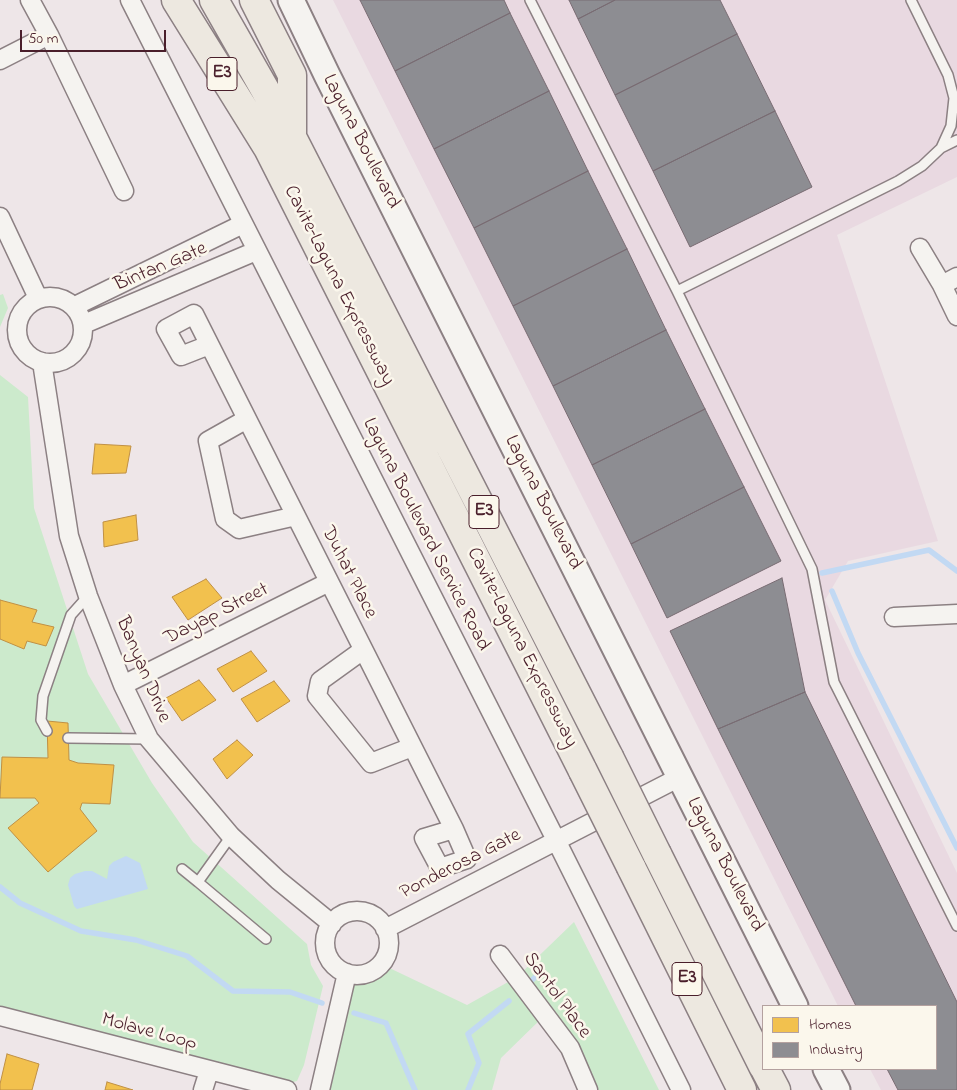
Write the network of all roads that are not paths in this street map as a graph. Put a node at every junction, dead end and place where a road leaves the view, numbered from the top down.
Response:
1 (30, 0) edge
2 (130, 0) edge
3 (176, 0) edge
4 (214, 0) edge
5 (254, 0) edge
6 (291, 0) edge
7 (530, 0) edge
8 (911, 0) edge
9 (49, 35) junction
10 (0, 60) edge
11 (292, 137) junction
12 (957, 140) edge
13 (941, 148) junction
14 (124, 190) dead end
15 (0, 217) edge
16 (242, 224) junction
17 (920, 248) dead end
18 (256, 251) junction
19 (950, 281) edge
20 (677, 291) junction
21 (38, 298) junction
22 (75, 306) junction
23 (957, 316) edge
24 (84, 324) junction
25 (210, 345) dead end
26 (42, 362) junction
27 (247, 419) junction
28 (296, 516) junction
29 (329, 582) junction
30 (88, 596) junction
31 (957, 614) edge
32 (894, 616) dead end
33 (363, 650) junction
34 (124, 685) junction
35 (48, 731) dead end
36 (68, 738) dead end
37 (149, 739) junction
38 (412, 747) junction
39 (680, 777) junction
40 (454, 829) dead end
41 (231, 836) junction
42 (556, 840) junction
43 (182, 870) dead end
44 (198, 882) junction
45 (332, 924) junction
46 (957, 926) edge
47 (385, 928) junction
48 (266, 939) dead end
49 (500, 955) dead end
50 (347, 974) junction
51 (794, 1005) edge
52 (0, 1016) edge
53 (762, 1063) edge
54 (766, 1070) edge
55 (827, 1070) edge
56 (209, 1071) junction
57 (203, 1090) edge
58 (287, 1090) edge
59 (320, 1090) edge
60 (588, 1090) edge
61 (680, 1090) edge
62 (742, 1090) edge
63 (776, 1090) edge
64 (837, 1090) edge

1 - 9 street
2 - 16 street, Laguna Boulevard Service Road
3 - 62 highway, Cavite–Laguna Expressway / E3, bridge
4 - 11 highway, Cavite–Laguna Expressway / E3
5 - 11 highway
6 - 39 main road, Laguna Boulevard
7 - 20 lane
8 - 13 lane
9 - 10 street
9 - 14 street
11 - 53 highway, Cavite–Laguna Expressway / E3, bridge
12 - 13 lane
13 - 20 lane
15 - 21 street
16 - 18 street, Laguna Boulevard Service Road
16 - 22 street, Bintan Gate
17 - 19 street
18 - 24 street, Bintan Gate
18 - 42 street, Laguna Boulevard Service Road
19 - 23 street
20 - 46 lane
21 - 22 street
21 - 26 street
22 - 24 street
24 - 26 street
25 - 27 street, Duhat Place
26 - 30 street, Banyan Drive
27 - 28 street, Duhat Place
27 - 28 street, Duhat Place
28 - 29 street, Duhat Place
29 - 33 street, Duhat Place
29 - 34 street, Dayap Street
30 - 34 street, Banyan Drive
30 - 35 lane
31 - 32 street
33 - 38 street, Duhat Place
33 - 38 street, Duhat Place
34 - 37 street, Banyan Drive
36 - 37 lane
37 - 41 street, Banyan Drive
38 - 40 street, Duhat Place
39 - 42 street, Ponderosa Gate
39 - 51 main road, Laguna Boulevard
41 - 44 lane
41 - 45 street, Banyan Drive
42 - 47 street, Ponderosa Gate
42 - 61 street, Laguna Boulevard Service Road
43 - 44 lane
44 - 48 lane
45 - 47 street
45 - 50 street
47 - 50 street
49 - 60 street, Santol Place
50 - 59 street
52 - 56 street, Molave Loop
54 - 63 highway, Cavite–Laguna Expressway / E3
55 - 64 main road
56 - 57 street
56 - 58 street, Molave Loop

